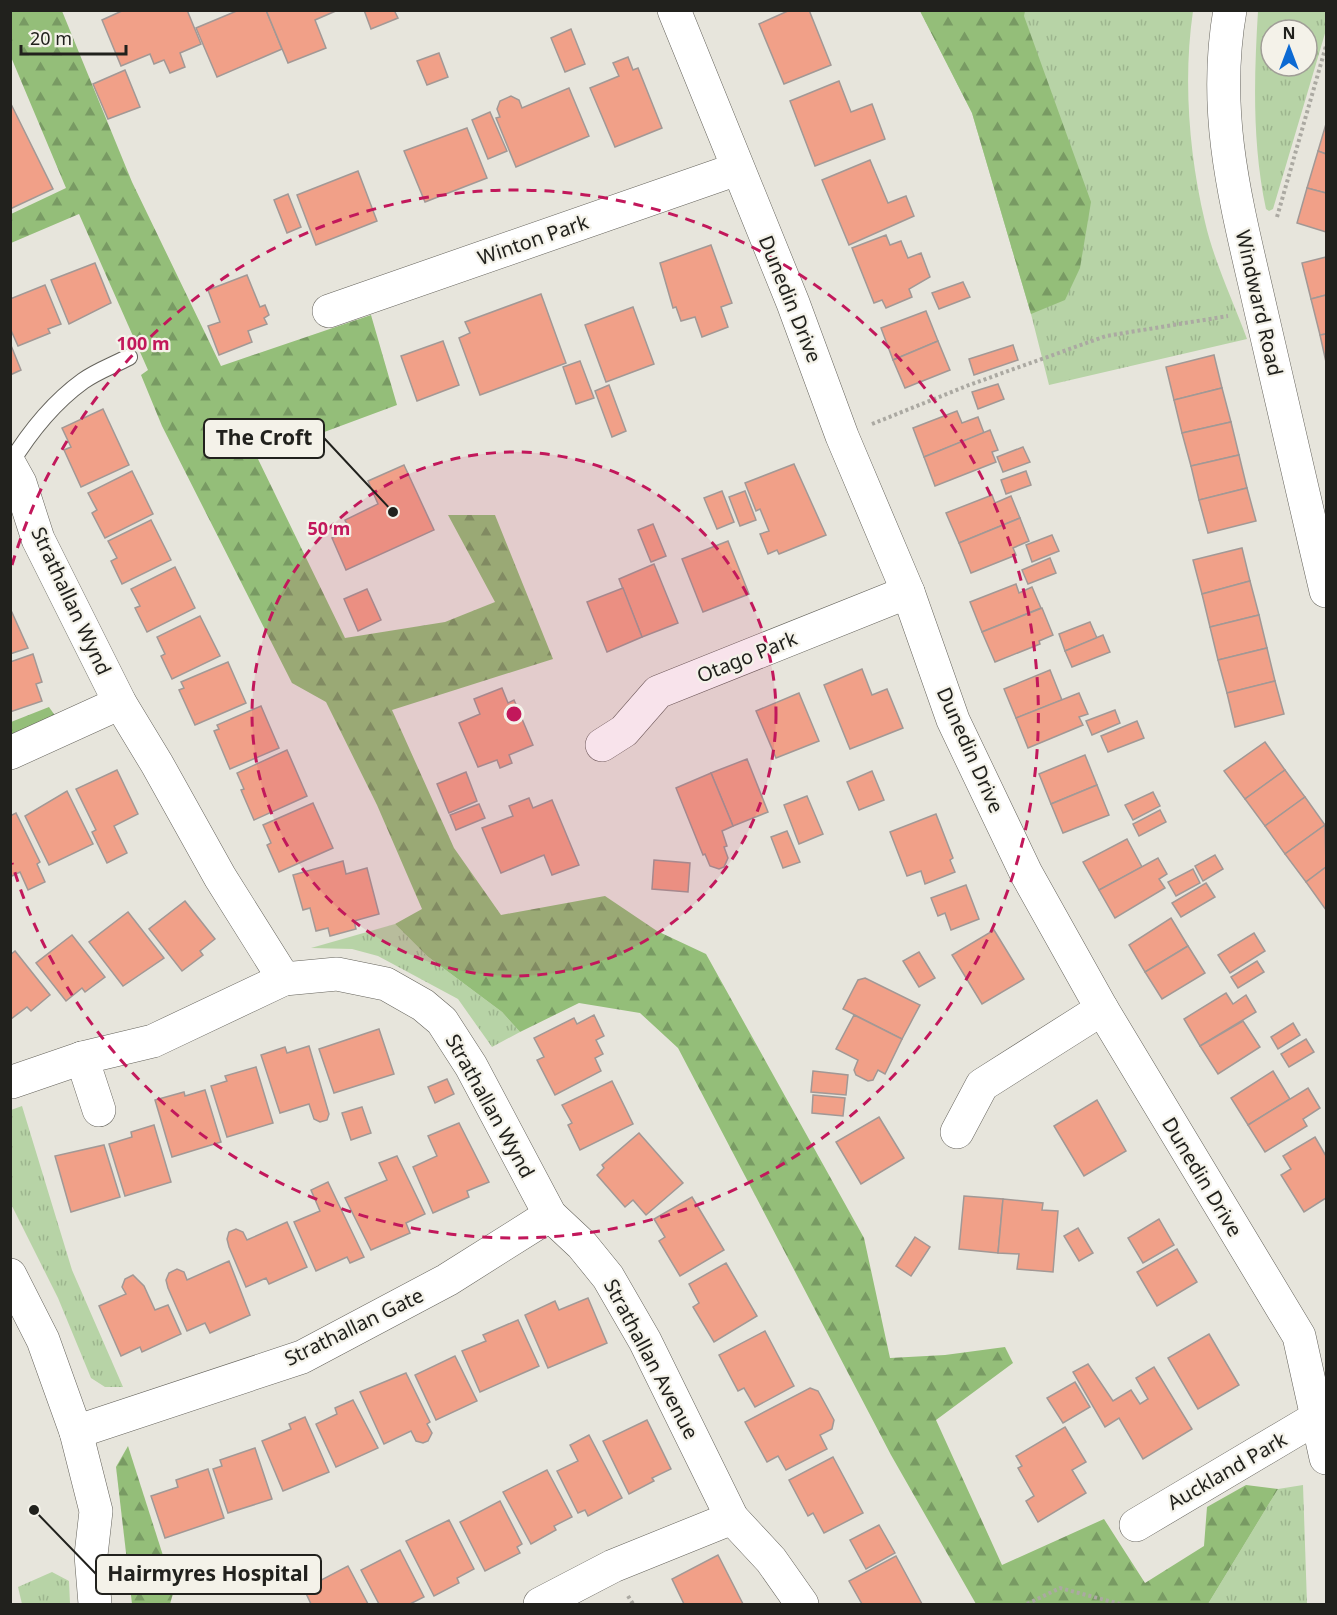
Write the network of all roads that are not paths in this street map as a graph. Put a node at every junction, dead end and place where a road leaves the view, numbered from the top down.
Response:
1 (674, 10) edge
2 (1230, 10) edge
3 (737, 169) junction
4 (329, 311) dead end
5 (129, 357) dead end
6 (10, 465) edge
7 (1325, 579) edge
8 (908, 592) junction
9 (120, 703) junction
10 (602, 745) dead end
11 (10, 753) edge
12 (284, 979) junction
13 (1102, 1009) junction
14 (82, 1059) junction
15 (12, 1082) dead end
16 (99, 1110) dead end
17 (957, 1132) dead end
18 (549, 1215) junction
19 (10, 1275) edge
20 (1318, 1417) junction
21 (76, 1432) junction
22 (1326, 1458) edge
23 (732, 1518) junction
24 (1136, 1525) dead end
25 (96, 1605) edge
26 (540, 1605) edge
27 (802, 1605) edge

1 - 3 street, Dunedin Drive
2 - 7 street, Windward Road
3 - 4 street, Winton Park
3 - 8 street, Dunedin Drive
5 - 6 lane
6 - 9 street, Strathallan Wynd
8 - 10 street, Otago Park
8 - 13 street, Dunedin Drive
9 - 11 street
9 - 12 street, Strathallan Wynd
12 - 14 street, Strathallan Wynd
12 - 18 street, Strathallan Wynd
13 - 17 street
13 - 20 street, Dunedin Drive
14 - 15 street, Strathallan Wynd
14 - 16 street
18 - 21 street, Strathallan Gate
18 - 23 street, Strathallan Avenue
19 - 21 street
20 - 22 street, Dunedin Drive
20 - 24 street, Auckland Park
21 - 25 street
23 - 26 street
23 - 27 street, Strathallan Avenue

